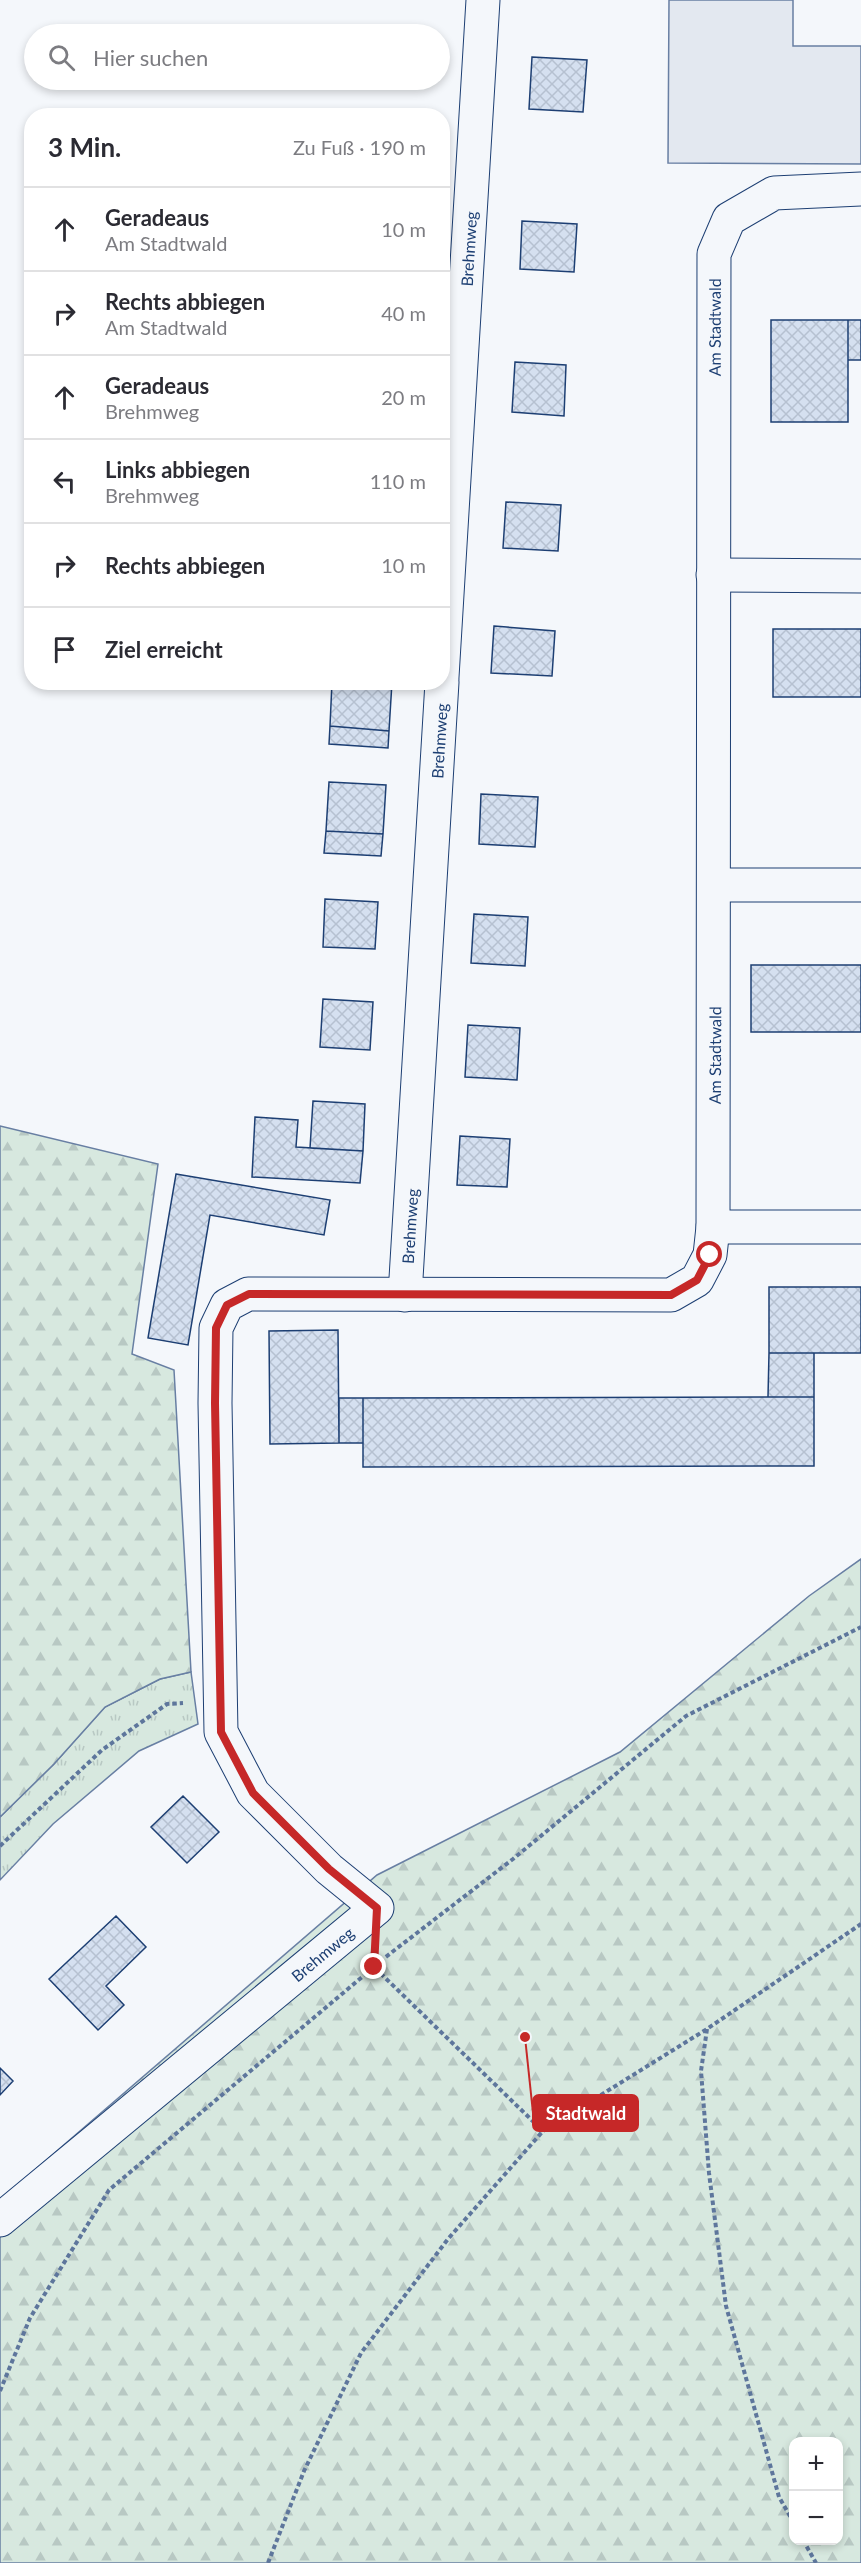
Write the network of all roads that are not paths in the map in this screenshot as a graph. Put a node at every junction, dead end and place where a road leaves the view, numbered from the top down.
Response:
1 (483, 0) edge
2 (861, 189) edge
3 (450, 544) edge
4 (713, 576) junction
5 (861, 576) edge
6 (442, 690) edge
7 (716, 885) junction
8 (861, 885) edge
9 (713, 1227) junction
10 (861, 1227) edge
11 (405, 1295) junction
12 (0, 2220) edge

1 - 3 street, Brehmweg
2 - 4 street, Am Stadtwald
4 - 5 street
4 - 7 street, Am Stadtwald
6 - 11 street, Brehmweg
7 - 8 street
7 - 9 street, Am Stadtwald
9 - 10 street
9 - 11 street, Am Stadtwald
11 - 12 street, Brehmweg

